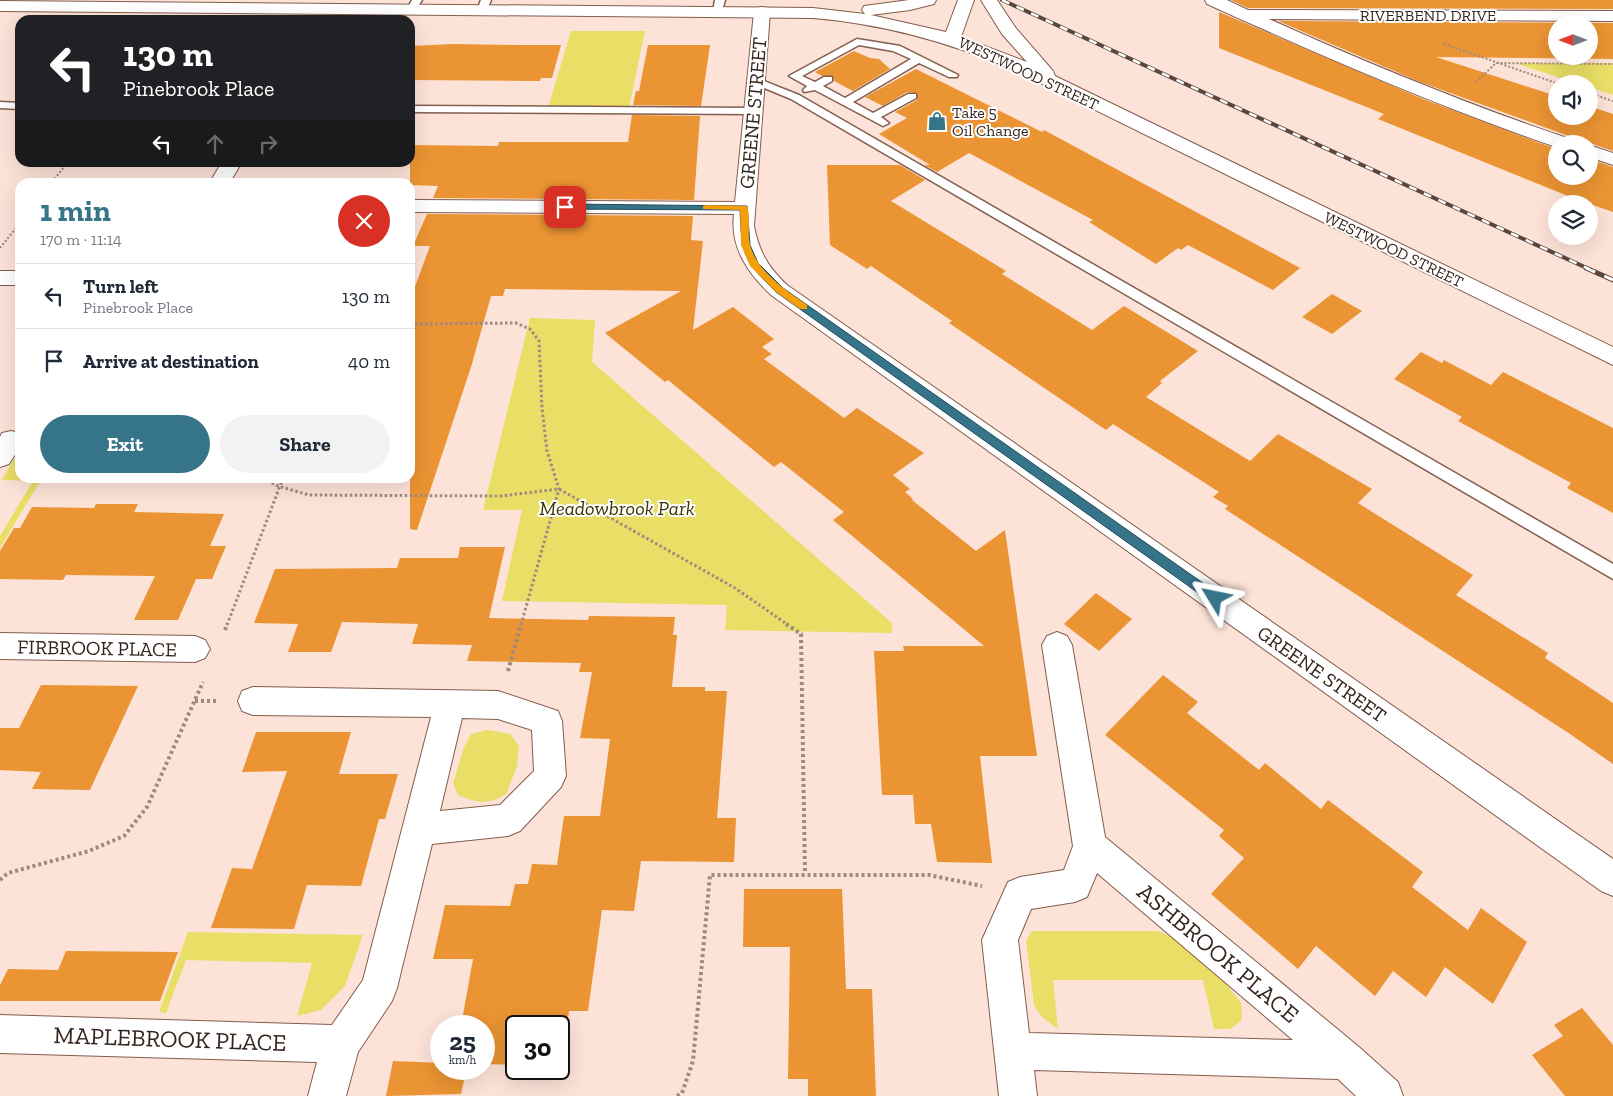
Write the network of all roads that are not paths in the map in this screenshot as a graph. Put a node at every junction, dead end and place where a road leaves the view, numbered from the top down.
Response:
1 (928, 0) edge
2 (966, 0) edge
3 (989, 0) edge
4 (1213, 0) edge
5 (93, 3) edge
6 (311, 4) edge
7 (415, 5) edge
8 (484, 5) edge
9 (0, 6) edge
10 (719, 6) edge
11 (762, 12) junction
12 (834, 14) junction
13 (1244, 14) junction
14 (1613, 16) edge
15 (952, 38) junction
16 (883, 46) junction
17 (866, 56) dead end
18 (918, 59) junction
19 (828, 78) dead end
20 (756, 81) junction
21 (940, 82) dead end
22 (1052, 82) junction
23 (815, 86) junction
24 (912, 96) dead end
25 (795, 97) junction
26 (845, 102) junction
27 (0, 105) edge
28 (15, 106) edge
29 (415, 109) edge
30 (755, 111) junction
31 (873, 117) junction
32 (862, 135) junction
33 (1548, 138) edge
34 (1598, 154) edge
35 (1613, 159) edge
36 (229, 167) edge
37 (222, 178) edge
38 (415, 206) edge
39 (744, 208) junction
40 (0, 278) edge
41 (15, 278) edge
42 (1613, 357) edge
43 (1613, 572) edge
44 (1057, 645) dead end
45 (0, 646) edge
46 (195, 649) dead end
47 (254, 701) dead end
48 (450, 704) junction
49 (419, 829) junction
50 (1090, 846) junction
51 (1613, 880) edge
52 (0, 1034) edge
53 (341, 1044) junction
54 (1013, 1051) junction
55 (1346, 1060) junction
56 (327, 1096) edge
57 (1018, 1096) edge
58 (1384, 1096) edge

1 - 12 street
2 - 15 street
3 - 22 street
4 - 13 street, RIVERBEND DRIVE
5 - 6 street, WESTWOOD STREET
5 - 9 street, WESTWOOD STREET
6 - 7 street, WESTWOOD STREET
7 - 8 street, WESTWOOD STREET
8 - 10 street, WESTWOOD STREET
10 - 11 street, WESTWOOD STREET
11 - 12 street, WESTWOOD STREET
11 - 20 street, GREENE STREET
12 - 15 street, WESTWOOD STREET
13 - 14 street, RIVERBEND DRIVE
13 - 33 street, RIVERBEND DRIVE
15 - 22 street, WESTWOOD STREET
16 - 17 lane
16 - 18 lane
16 - 23 lane
18 - 21 lane
18 - 26 lane
19 - 23 lane
20 - 25 lane
20 - 30 street, GREENE STREET
22 - 42 street, WESTWOOD STREET
23 - 25 lane
23 - 26 lane
24 - 31 lane
25 - 32 lane
26 - 31 lane
27 - 28 lane
29 - 30 lane
30 - 39 street, GREENE STREET
31 - 32 lane
32 - 43 lane
34 - 35 street
36 - 37 street
38 - 39 street
39 - 51 street, GREENE STREET
40 - 41 street
44 - 50 street
45 - 46 street, FIRBROOK PLACE
47 - 48 street
48 - 49 street
48 - 49 street
49 - 53 street
50 - 54 street
50 - 55 street, ASHBROOK PLACE
52 - 53 street, MAPLEBROOK PLACE
53 - 56 street
54 - 55 street, ASHBROOK PLACE
54 - 57 street
55 - 58 street, ASHBROOK PLACE

